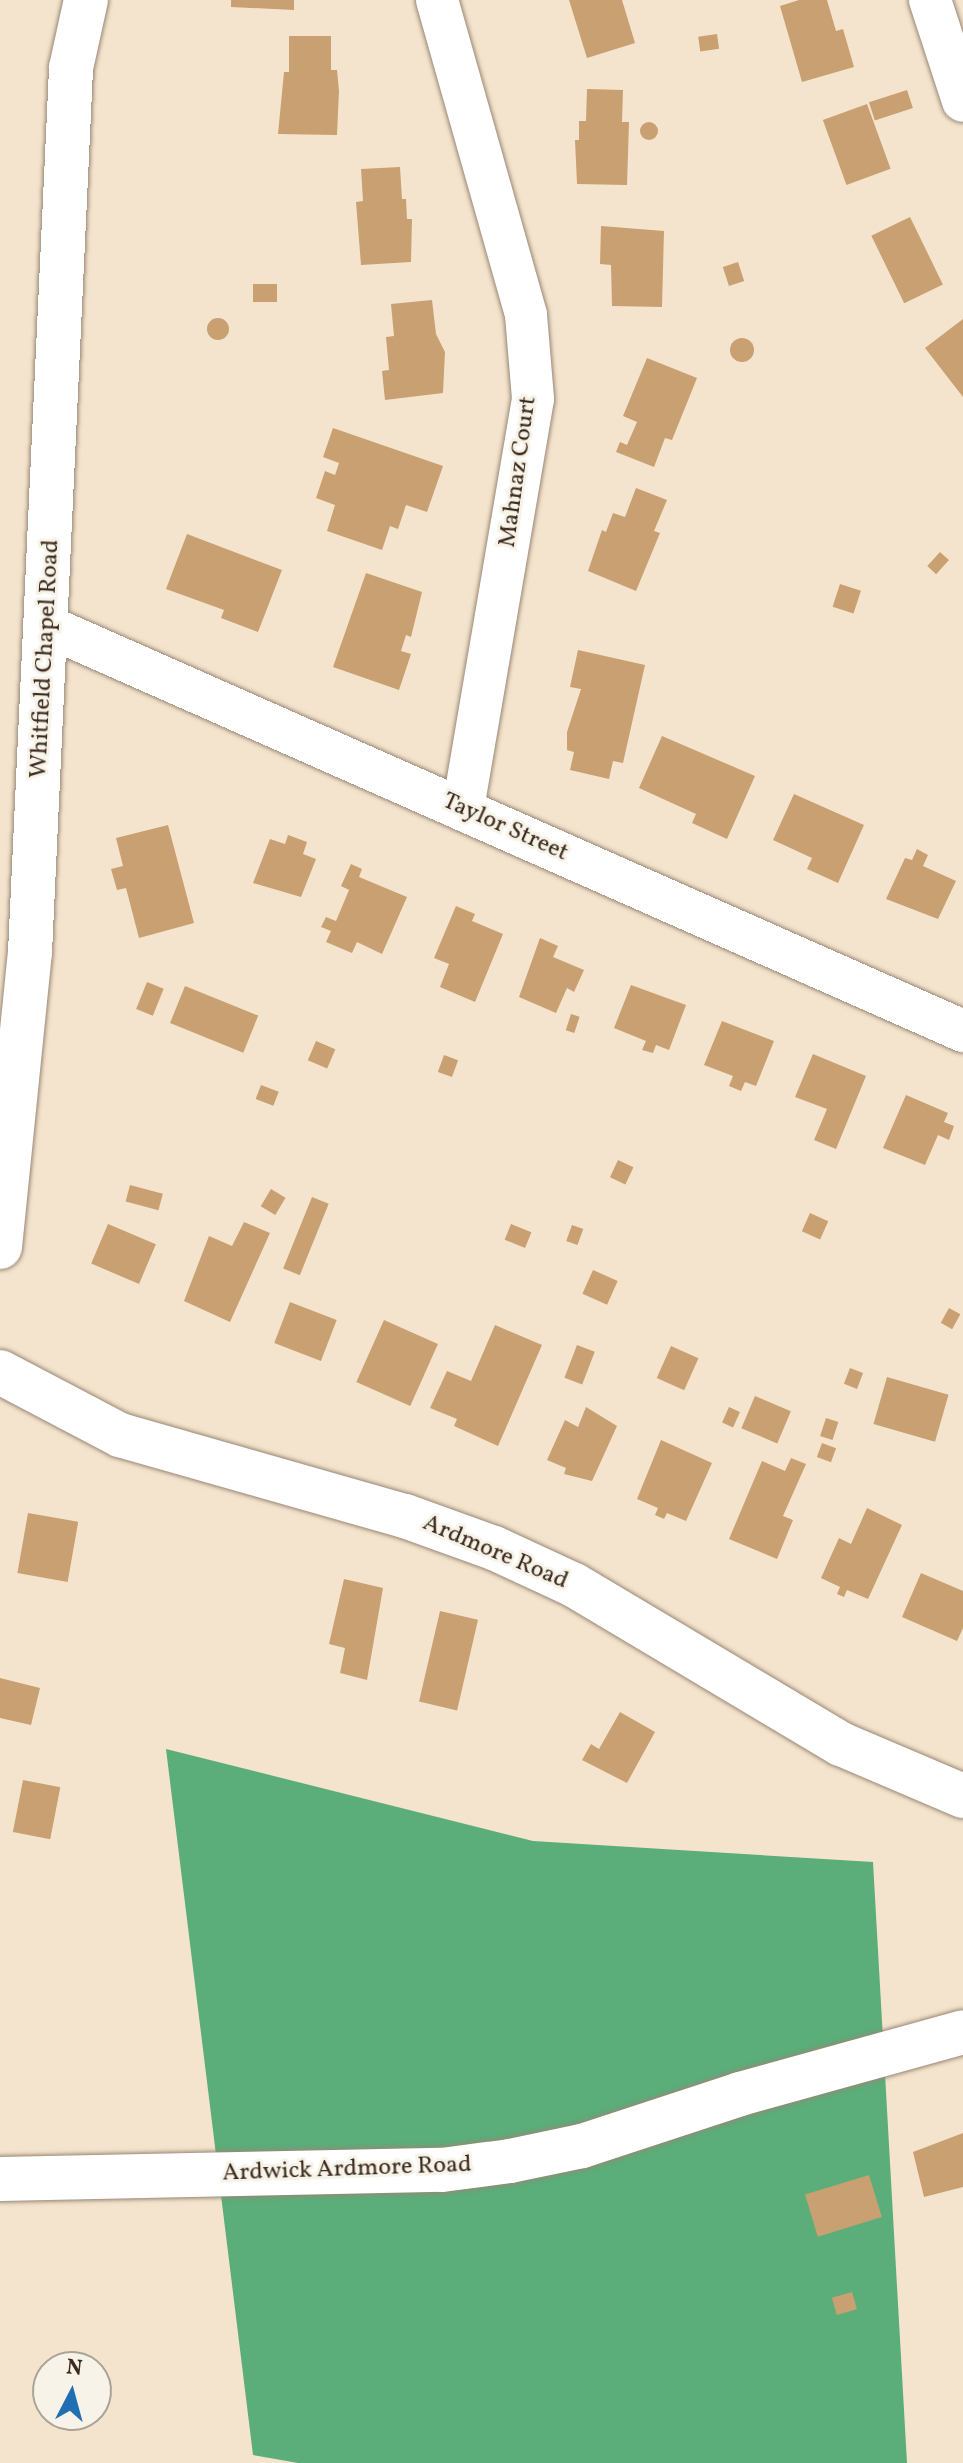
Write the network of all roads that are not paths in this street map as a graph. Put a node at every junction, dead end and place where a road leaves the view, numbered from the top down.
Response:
1 (54, 0) edge
2 (86, 0) edge
3 (437, 0) edge
4 (944, 13) edge
5 (71, 68) junction
6 (963, 101) edge
7 (47, 626) junction
8 (463, 810) junction
9 (963, 1031) edge
10 (0, 1247) edge
11 (0, 1372) edge
12 (963, 1796) edge
13 (963, 2032) edge
14 (0, 2179) edge

1 - 5 street, Whitfield Chapel Road
2 - 5 street, Whitfield Chapel Road
3 - 8 street, Mahnaz Court
4 - 6 street
5 - 7 street, Whitfield Chapel Road
7 - 8 street, Taylor Street
7 - 10 street, Whitfield Chapel Road
8 - 9 street, Taylor Street
11 - 12 street, Ardmore Road
13 - 14 street, Ardwick Ardmore Road

